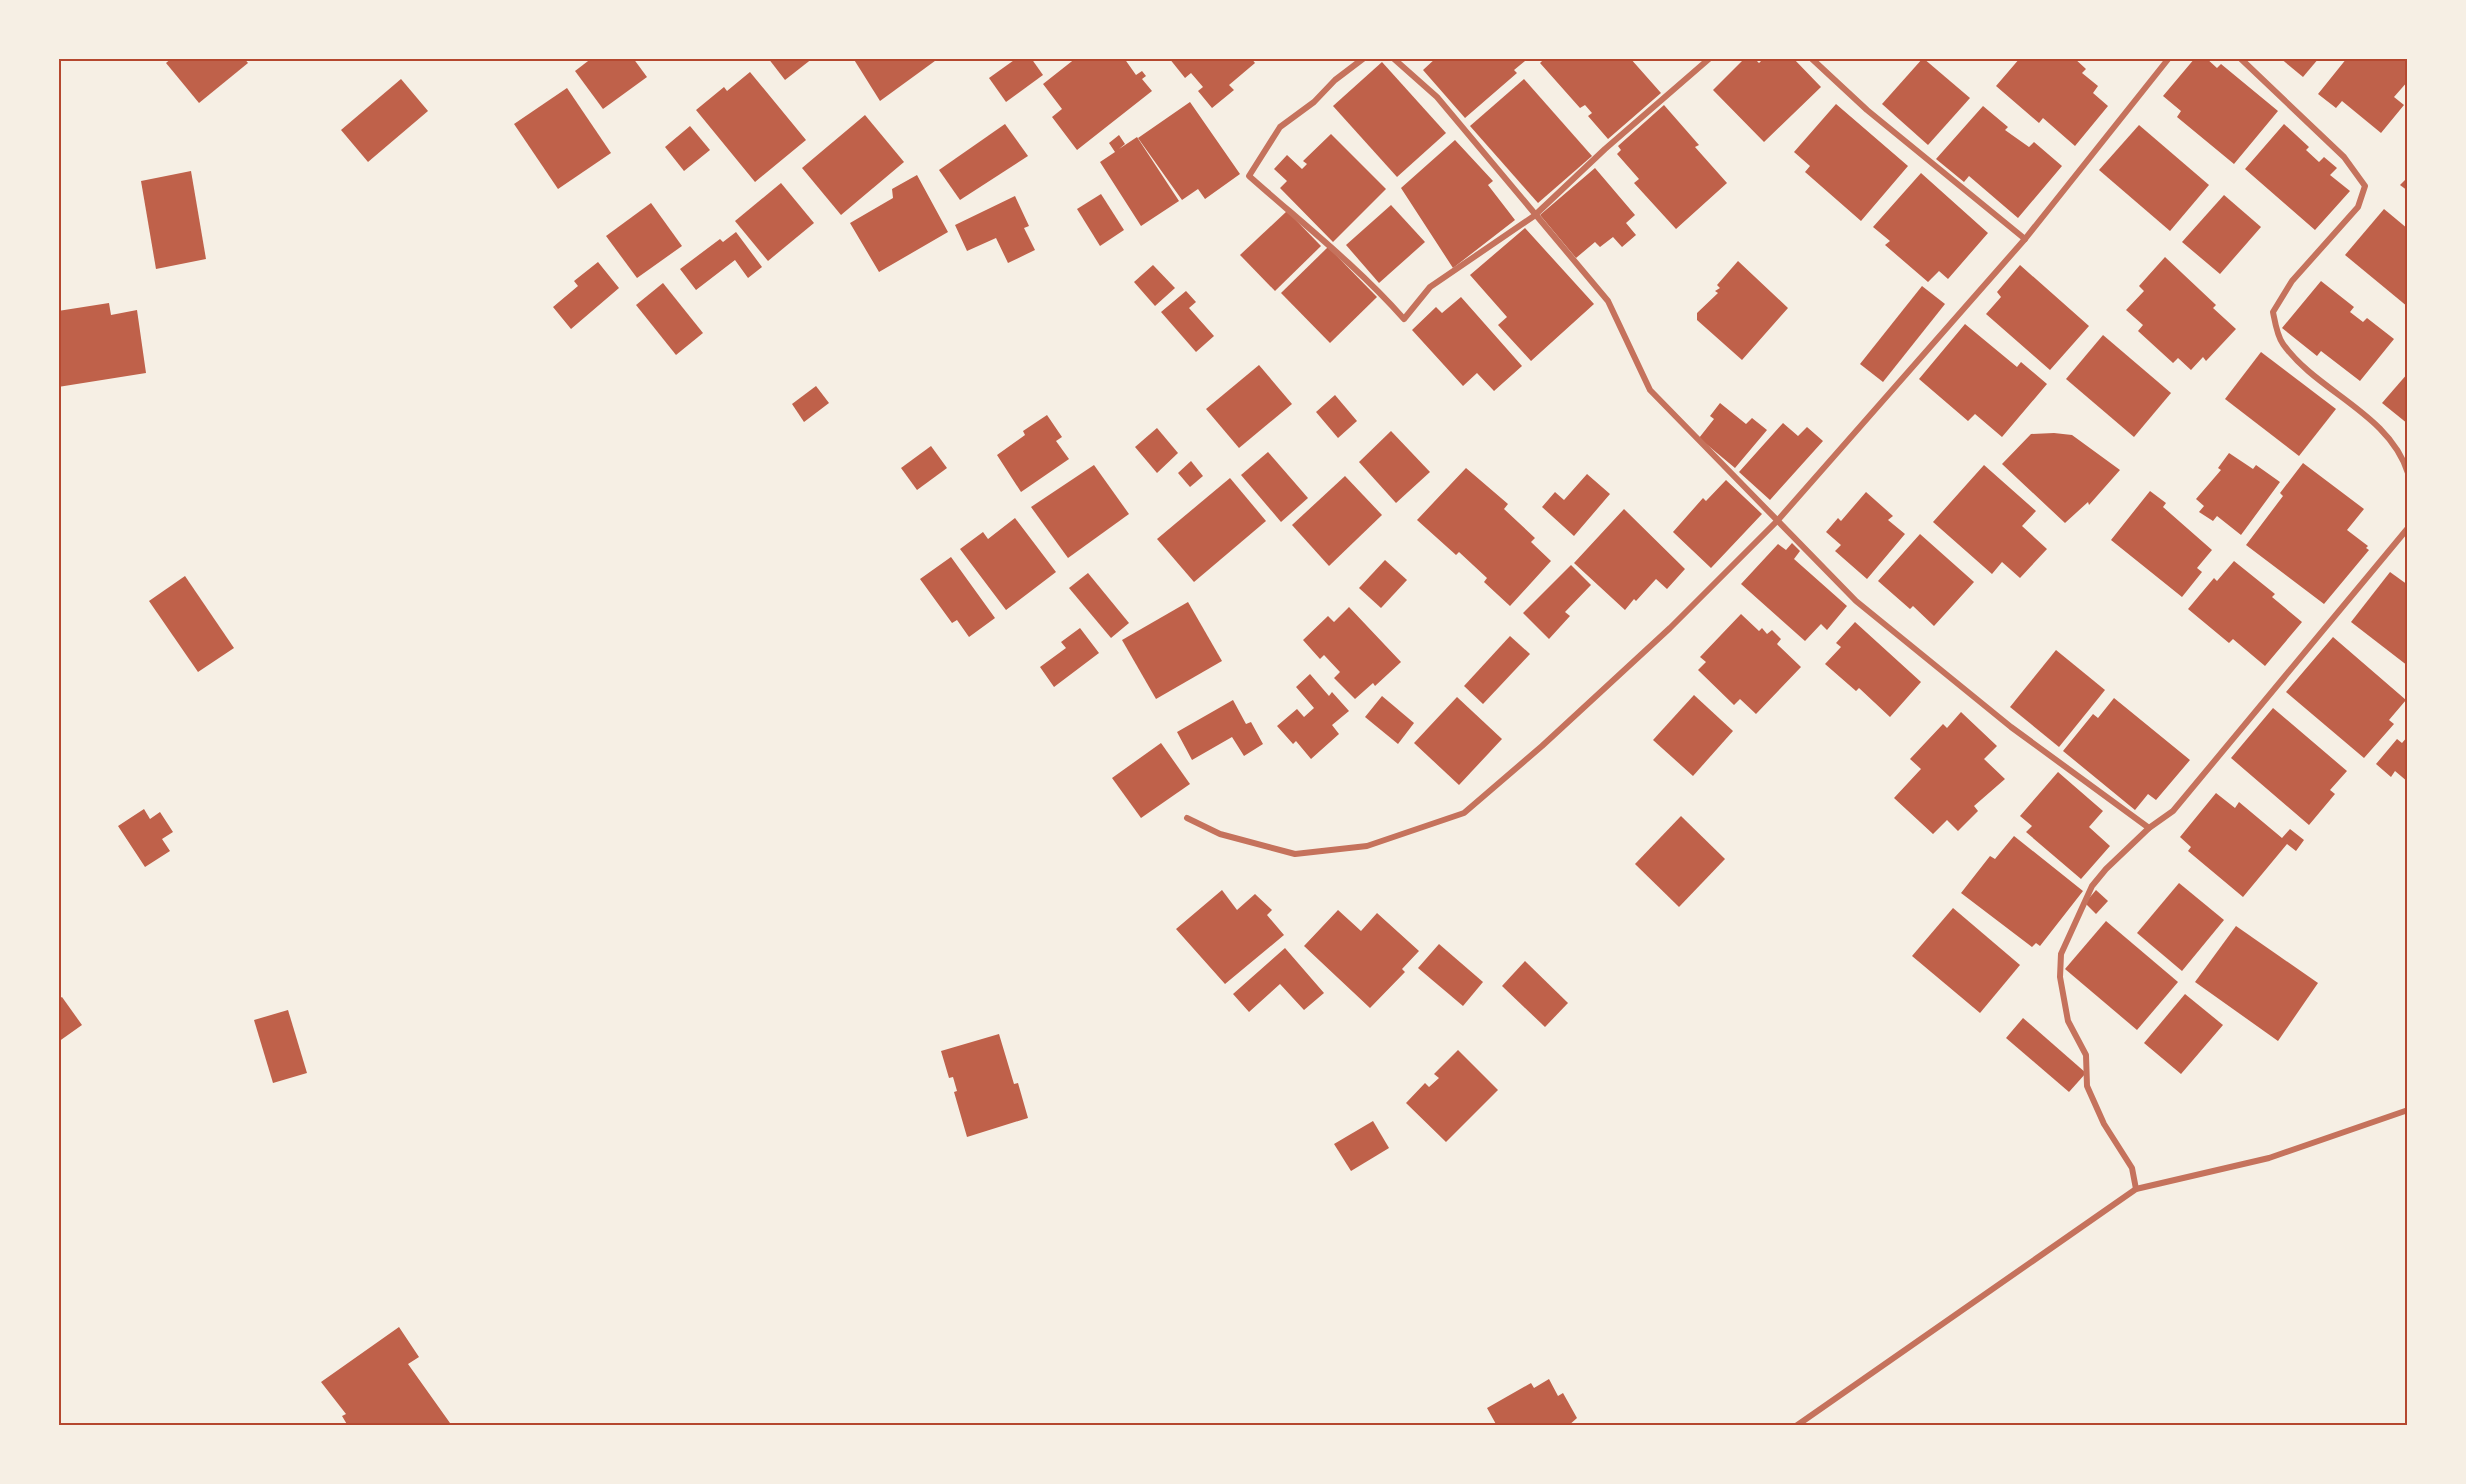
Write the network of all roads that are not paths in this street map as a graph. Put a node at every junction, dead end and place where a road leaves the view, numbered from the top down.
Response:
1 (1364, 58) edge
2 (1393, 58) edge
3 (1710, 58) edge
4 (1811, 58) edge
5 (2169, 58) edge
6 (2240, 58) edge
7 (1534, 216) junction
8 (2025, 239) junction
9 (2408, 473) edge
10 (1778, 520) junction
11 (2408, 528) edge
12 (1187, 818) dead end
13 (2149, 828) junction
14 (2408, 1110) edge
15 (2136, 1189) junction
16 (1797, 1425) edge

1 - 7 street
2 - 7 street
3 - 7 street
4 - 8 street
5 - 8 street
6 - 9 street
7 - 10 street
8 - 10 street
10 - 12 street
10 - 13 street
11 - 13 street
13 - 15 street
14 - 15 street
15 - 16 street

